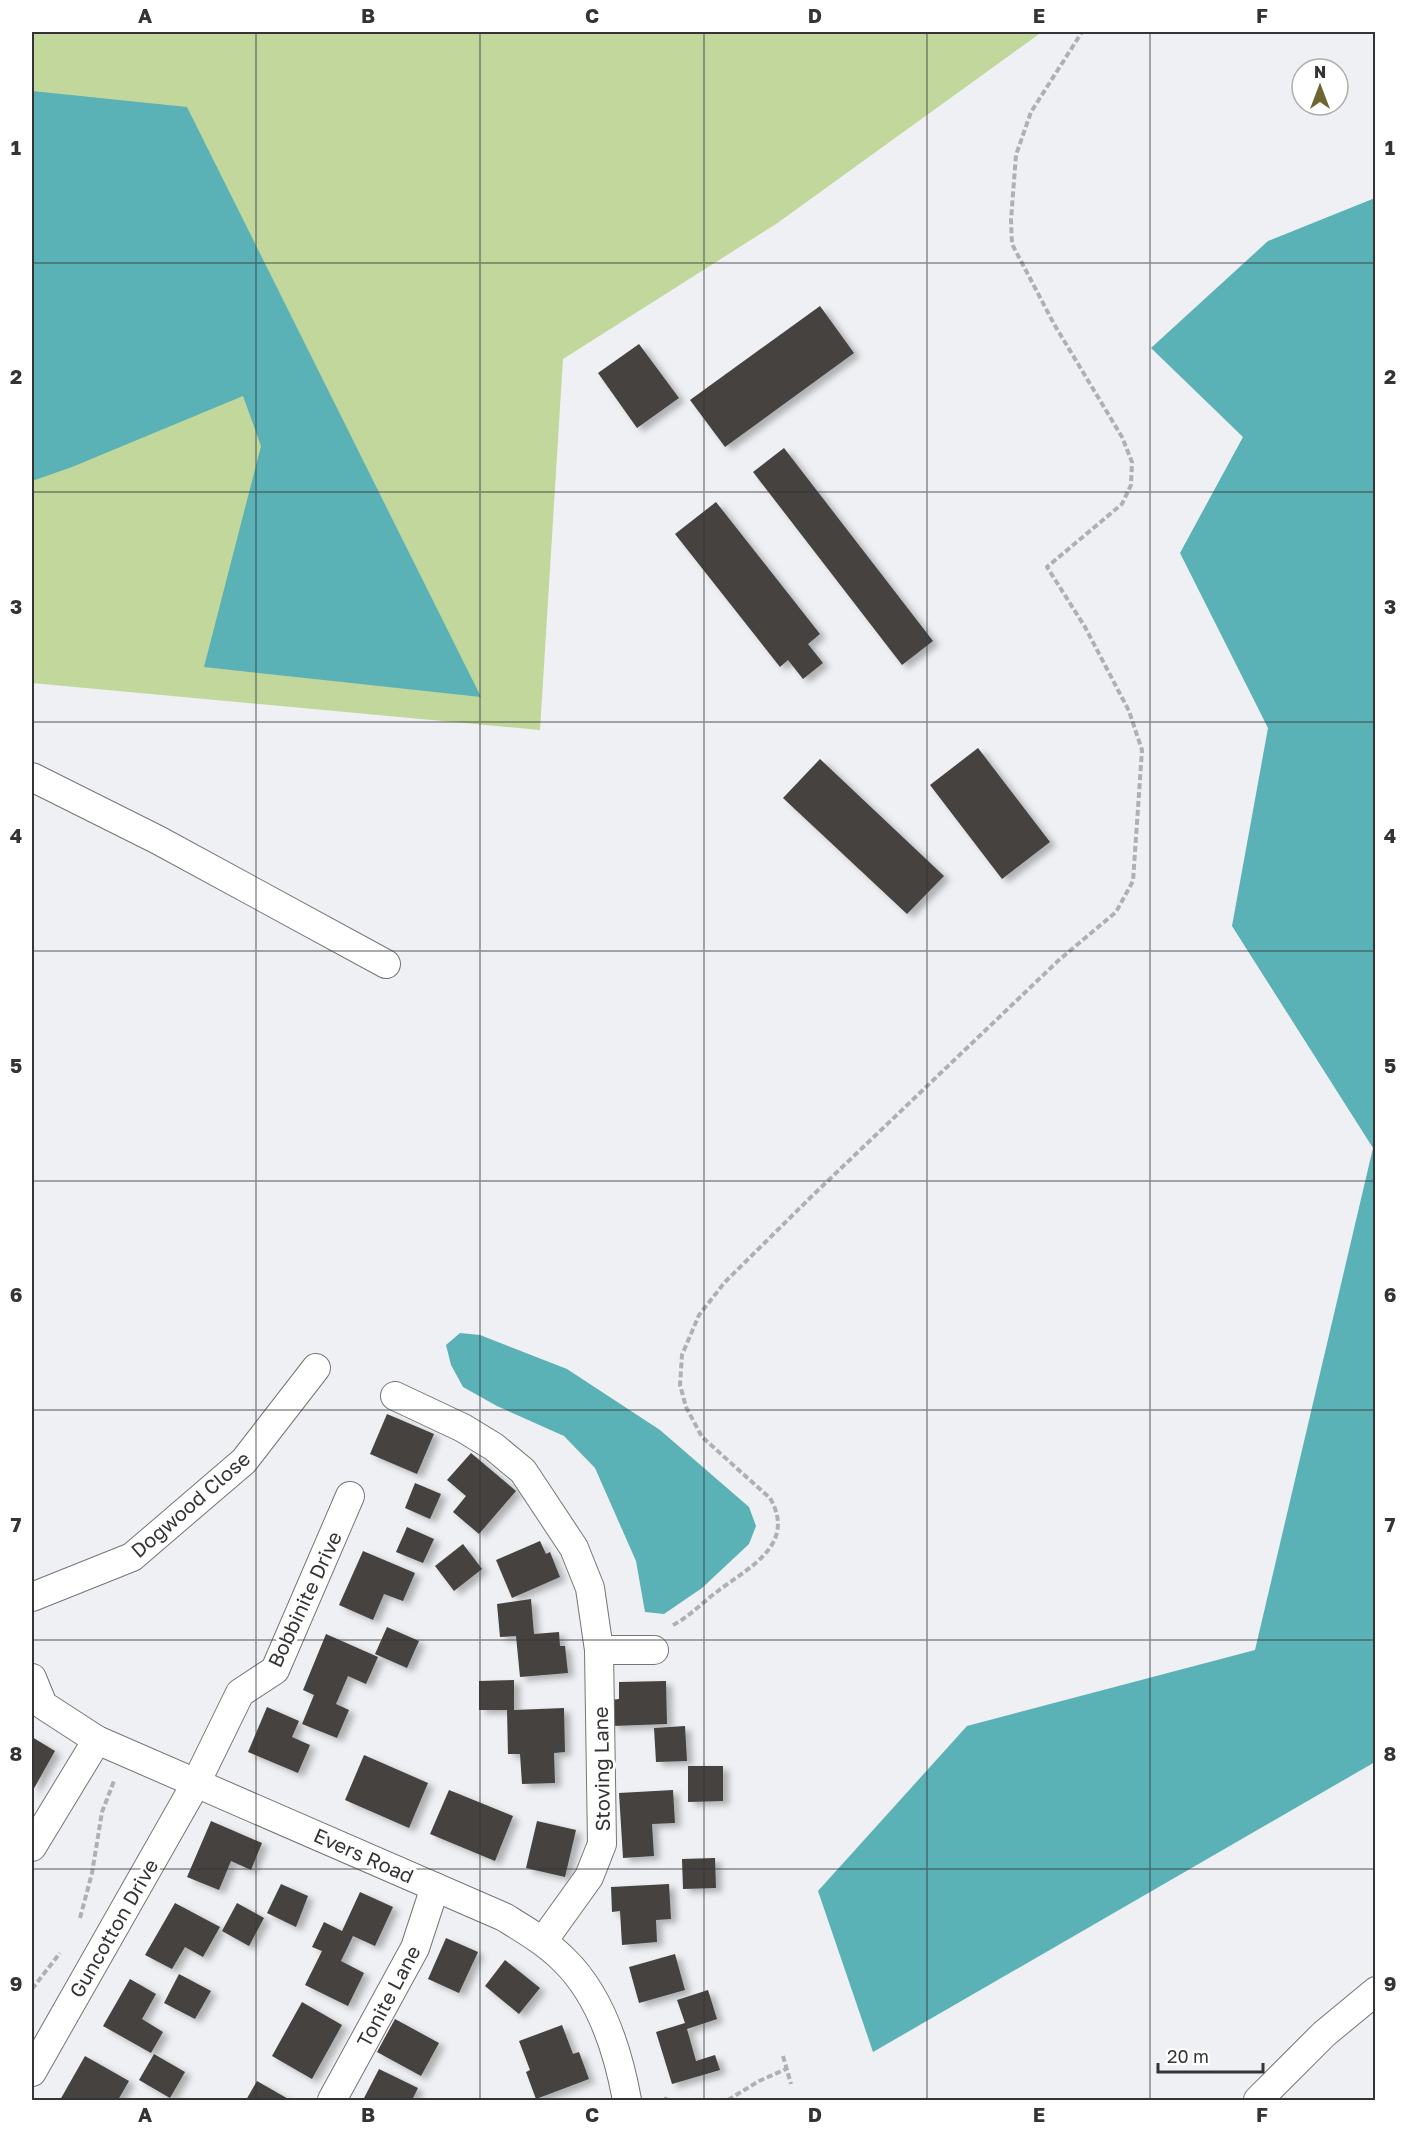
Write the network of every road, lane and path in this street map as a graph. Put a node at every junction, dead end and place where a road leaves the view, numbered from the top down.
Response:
1 (1082, 32) edge
2 (32, 777) edge
3 (386, 964) dead end
4 (316, 1368) dead end
5 (395, 1396) dead end
6 (350, 1496) dead end
7 (32, 1597) edge
8 (599, 1650) junction
9 (654, 1650) joint
10 (32, 1678) edge
11 (97, 1740) junction
12 (116, 1775) dead end
13 (195, 1785) junction
14 (32, 1847) edge
15 (435, 1887) junction
16 (75, 1927) dead end
17 (543, 1941) junction
18 (65, 1947) dead end
19 (32, 1989) edge
20 (1376, 1991) edge
21 (783, 2056) dead end
22 (786, 2069) junction
23 (32, 2072) edge
24 (791, 2084) dead end
25 (332, 2100) edge
26 (627, 2100) edge
27 (728, 2100) edge
28 (1258, 2100) edge

1 - 9 path
2 - 3 street
4 - 7 street, Dogwood Close
5 - 8 street, Stoving Lane
6 - 13 street, Bobbinite Drive
8 - 9 street
8 - 17 street, Stoving Lane
10 - 11 street, Evers Road
11 - 13 street, Evers Road
11 - 14 street
12 - 16 path
13 - 15 street, Evers Road
13 - 23 street, Guncotton Drive
15 - 17 street, Evers Road
15 - 25 street, Tonite Lane
17 - 26 street, Evers Road
18 - 19 path
20 - 28 street
21 - 22 path
22 - 24 path
22 - 27 path

